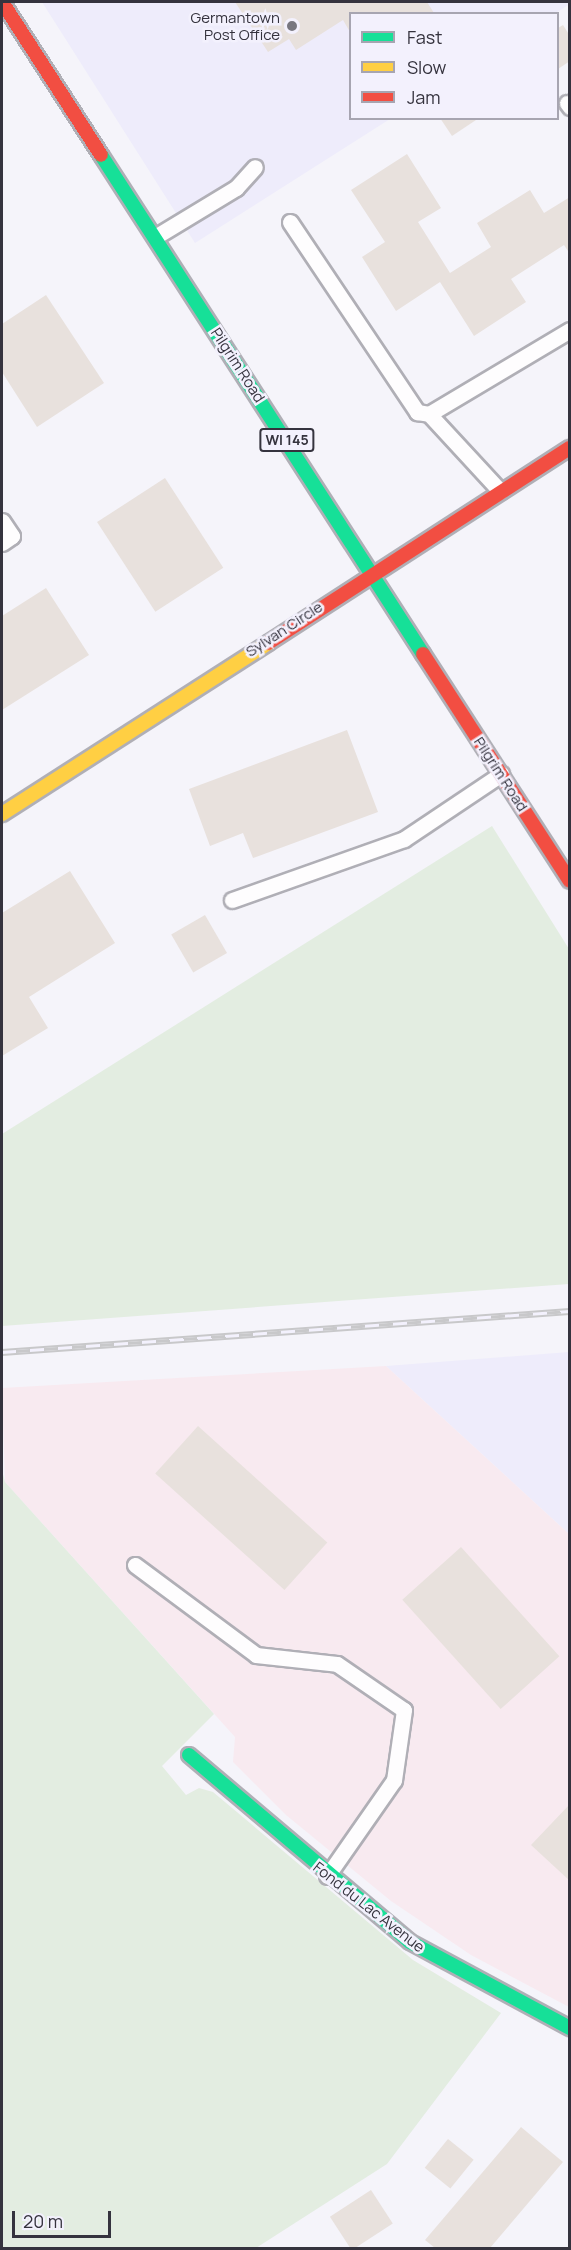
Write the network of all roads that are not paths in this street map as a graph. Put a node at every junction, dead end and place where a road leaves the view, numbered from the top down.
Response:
1 (2, 2) edge
2 (255, 167) dead end
3 (290, 222) dead end
4 (155, 237) junction
5 (570, 330) edge
6 (429, 414) junction
7 (570, 448) edge
8 (500, 491) junction
9 (2, 520) edge
10 (2, 543) edge
11 (372, 571) junction
12 (501, 774) junction
13 (2, 814) edge
14 (570, 881) edge
15 (232, 900) dead end
16 (135, 1565) dead end
17 (189, 1755) dead end
18 (327, 1876) junction
19 (570, 2028) edge

1 - 4 street, Pilgrim Road / WI 145
2 - 4 lane
3 - 6 lane
4 - 11 street, Pilgrim Road / WI 145
5 - 6 lane
6 - 8 lane
7 - 8 street, Sylvan Circle
8 - 11 street, Sylvan Circle
9 - 10 lane
11 - 12 street, Pilgrim Road / WI 145
11 - 13 street, Sylvan Circle
12 - 14 street, Pilgrim Road / WI 145
12 - 15 lane
16 - 18 lane
17 - 18 street, Fond du Lac Avenue
18 - 19 street, Fond du Lac Avenue

